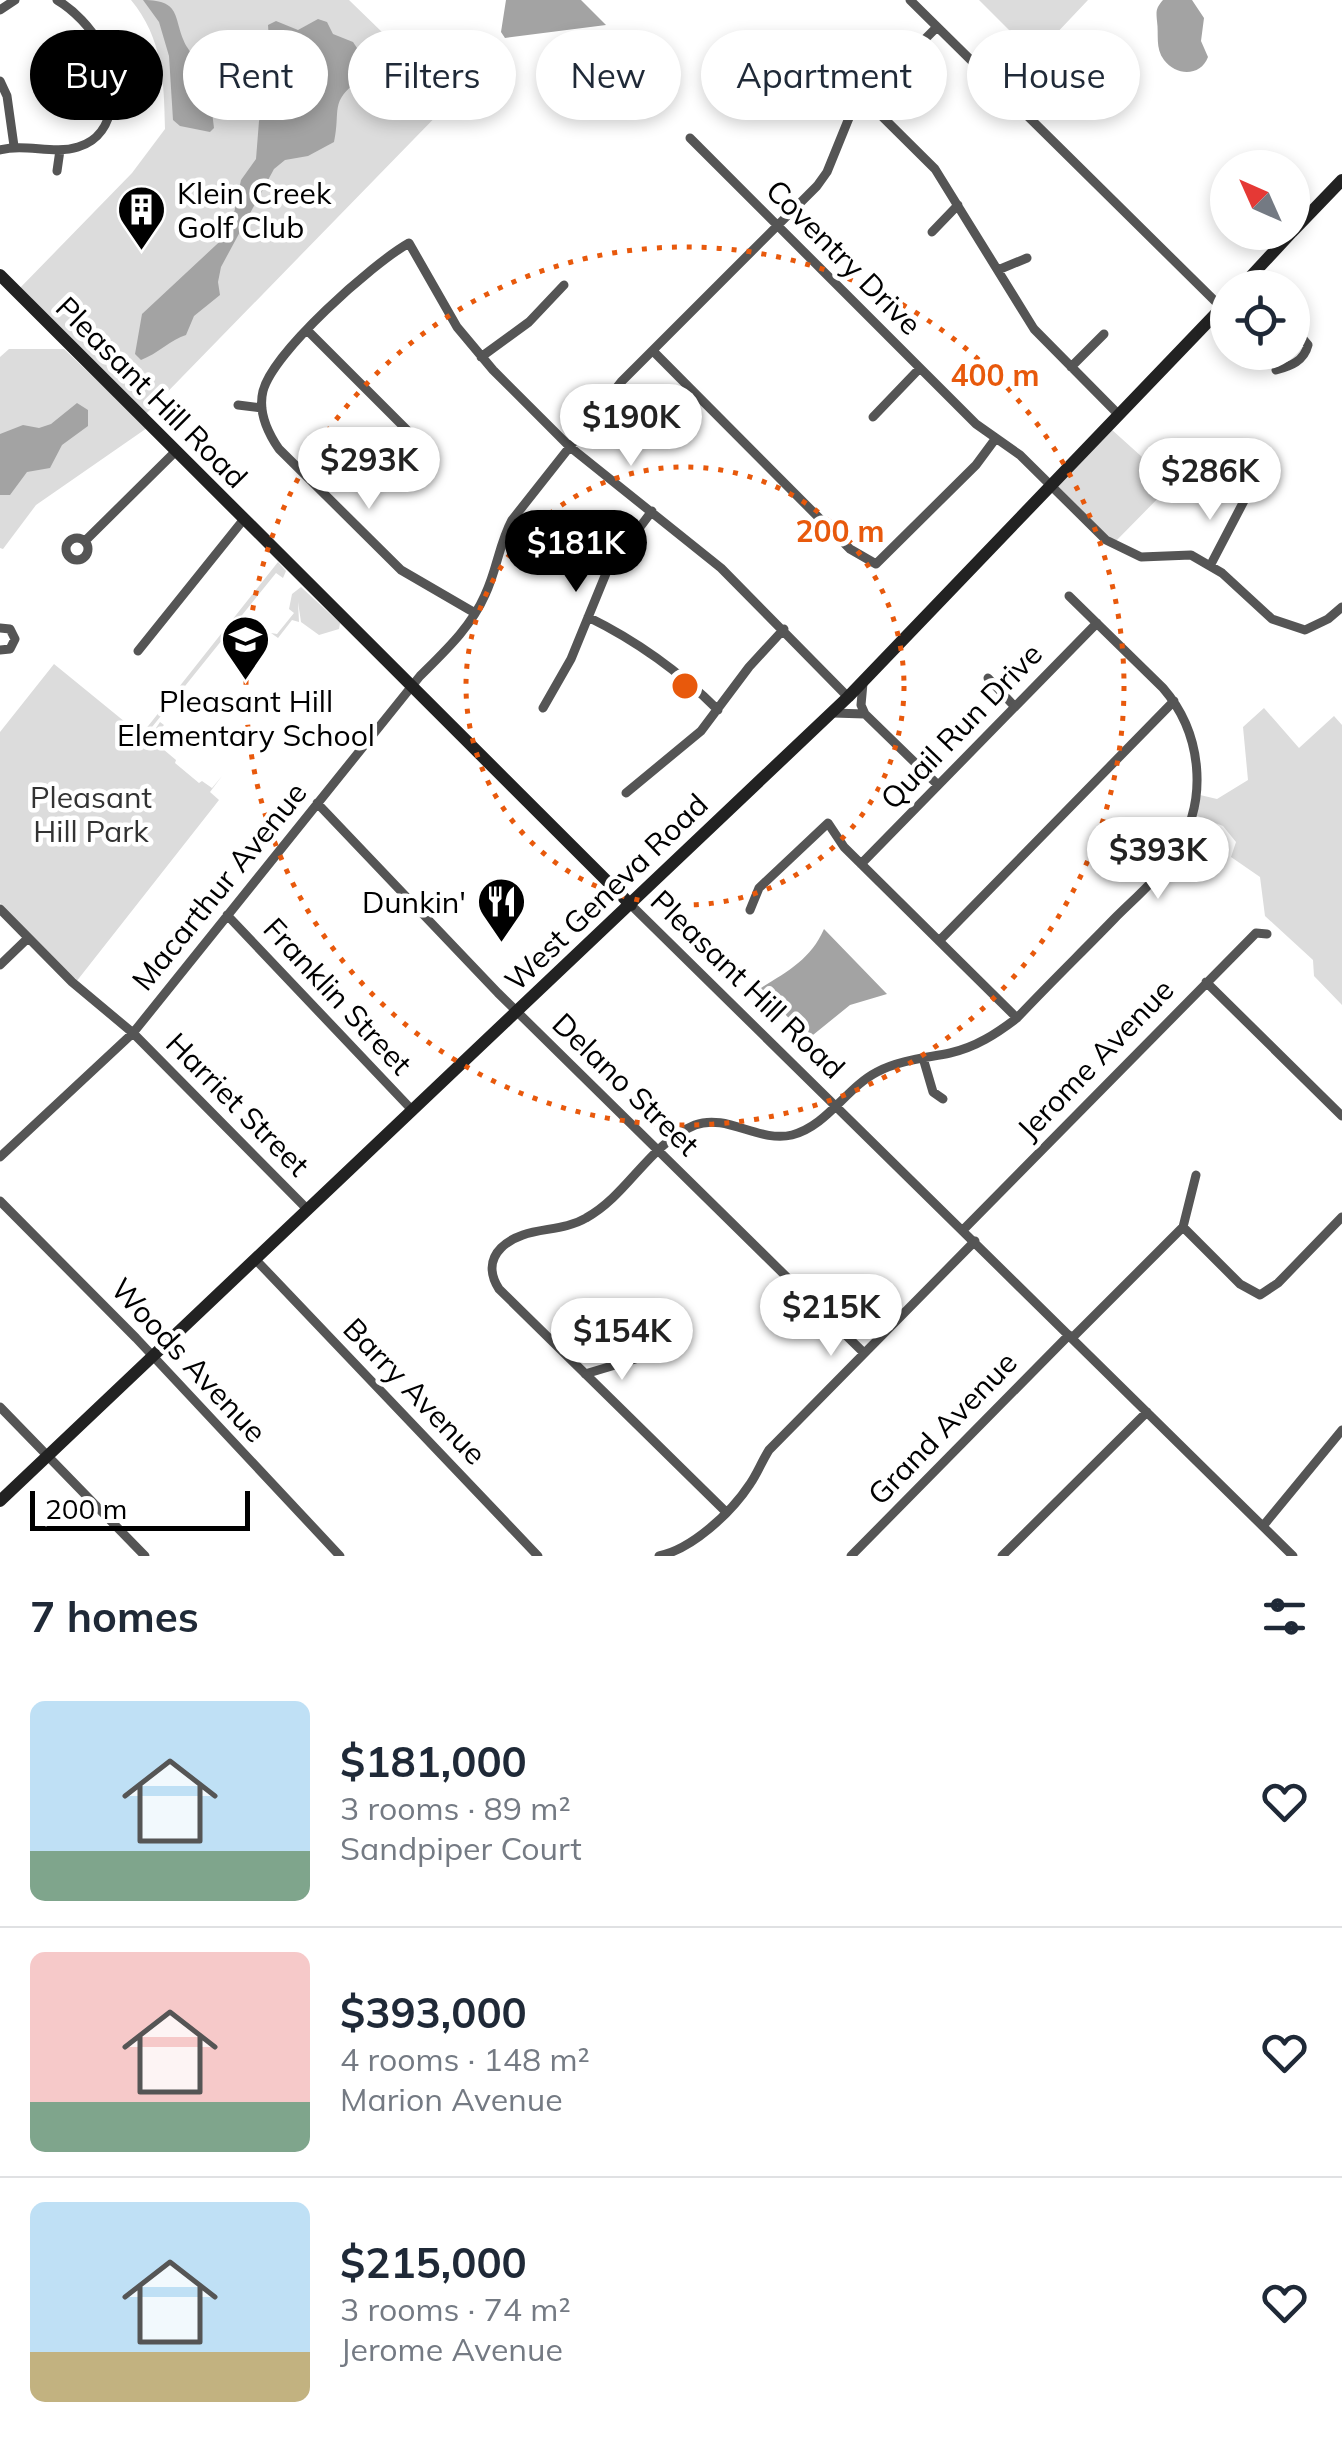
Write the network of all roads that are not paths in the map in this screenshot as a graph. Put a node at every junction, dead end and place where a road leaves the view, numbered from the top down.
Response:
1 (15, 0) edge
2 (57, 0) edge
3 (910, 0) edge
4 (0, 10) edge
5 (936, 26) junction
6 (932, 30) edge
7 (0, 80) edge
8 (848, 120) edge
9 (885, 120) edge
10 (690, 138) dead end
11 (14, 146) junction
12 (0, 150) edge
13 (60, 150) junction
14 (57, 171) dead end
15 (1339, 191) edge
16 (958, 206) junction
17 (1310, 216) edge
18 (778, 227) junction
19 (932, 232) dead end
20 (1277, 250) edge
21 (1027, 258) dead end
22 (998, 270) junction
23 (1260, 270) edge
24 (0, 275) edge
25 (564, 285) dead end
26 (1210, 290) edge
27 (1210, 319) edge
28 (308, 331) junction
29 (1104, 334) dead end
30 (654, 352) junction
31 (481, 357) junction
32 (1071, 367) junction
33 (920, 368) junction
34 (238, 405) dead end
35 (262, 408) junction
36 (1119, 415) junction
37 (873, 417) dead end
38 (996, 438) junction
39 (570, 447) junction
40 (176, 451) junction
41 (431, 454) dead end
42 (1052, 485) junction
43 (1245, 499) dead end
44 (652, 511) junction
45 (244, 519) junction
46 (84, 541) dead end
47 (1210, 566) junction
48 (1069, 596) dead end
49 (1342, 607) edge
50 (475, 613) junction
51 (588, 617) junction
52 (1097, 623) junction
53 (0, 628) edge
54 (784, 629) junction
55 (0, 650) edge
56 (138, 652) dead end
57 (988, 678) dead end
58 (863, 681) junction
59 (412, 687) junction
60 (848, 696) junction
61 (1174, 701) junction
62 (1015, 707) junction
63 (543, 708) dead end
64 (718, 710) junction
65 (831, 713) junction
66 (865, 714) junction
67 (938, 786) junction
68 (626, 793) dead end
69 (317, 803) junction
70 (860, 864) junction
71 (630, 904) junction
72 (0, 910) edge
73 (750, 910) dead end
74 (227, 915) junction
75 (1267, 934) dead end
76 (28, 938) junction
77 (939, 941) junction
78 (0, 965) edge
79 (1206, 982) junction
80 (517, 1012) junction
81 (1018, 1018) junction
82 (132, 1033) junction
83 (923, 1058) junction
84 (943, 1098) dead end
85 (836, 1105) junction
86 (413, 1111) junction
87 (1342, 1116) edge
88 (658, 1150) junction
89 (0, 1157) edge
90 (1196, 1176) dead end
91 (0, 1201) edge
92 (308, 1210) junction
93 (1342, 1218) edge
94 (1183, 1227) junction
95 (963, 1230) junction
96 (975, 1241) junction
97 (256, 1260) junction
98 (1070, 1336) junction
99 (666, 1342) dead end
100 (864, 1352) junction
101 (153, 1357) junction
102 (585, 1374) junction
103 (0, 1407) edge
104 (1147, 1412) junction
105 (1342, 1430) edge
106 (50, 1456) junction
107 (0, 1501) edge
108 (725, 1511) junction
109 (1262, 1526) junction
110 (144, 1556) edge
111 (340, 1556) edge
112 (538, 1556) edge
113 (659, 1556) edge
114 (851, 1556) edge
115 (1002, 1556) edge
116 (1293, 1556) edge

1 - 4 street
2 - 13 street
3 - 5 street
5 - 6 street, Macarthur Avenue
5 - 26 street
7 - 11 street
8 - 18 street, Macarthur Avenue
9 - 16 street
10 - 18 street, Coventry Drive
11 - 12 street
11 - 13 street
13 - 14 street
15 - 17 main road
16 - 19 street
16 - 22 street
18 - 30 street, Macarthur Avenue
18 - 33 street, Coventry Drive
20 - 23 main road
21 - 22 street
22 - 32 street
24 - 40 main road, Pleasant Hill Road
25 - 31 street
27 - 36 main road, West Geneva Road
28 - 31 street
28 - 35 street
28 - 41 street
29 - 32 street
30 - 38 street
30 - 39 street, Macarthur Avenue
31 - 39 street
32 - 36 street
33 - 37 street
33 - 38 street, Coventry Drive
34 - 35 street
35 - 50 street
36 - 42 main road, West Geneva Road
38 - 42 street, Coventry Drive
39 - 44 street
39 - 50 street, Macarthur Avenue
40 - 45 main road, Pleasant Hill Road
40 - 46 street
42 - 47 street, Coventry Drive
42 - 58 main road, West Geneva Road
43 - 47 street
44 - 51 street
44 - 54 street
45 - 56 street
45 - 59 main road, Pleasant Hill Road
47 - 49 street, Coventry Drive
48 - 52 street
50 - 59 street, Macarthur Avenue
51 - 63 street
51 - 64 street
52 - 61 street
52 - 62 street, Quail Run Drive
53 - 55 street
54 - 60 street
54 - 64 street
57 - 62 street
58 - 60 main road, West Geneva Road
58 - 66 street
59 - 69 street, Macarthur Avenue
59 - 71 main road, Pleasant Hill Road
60 - 65 main road, West Geneva Road
61 - 77 street
61 - 81 street
62 - 67 street, Quail Run Drive
64 - 68 street
65 - 66 street
65 - 71 main road, West Geneva Road
66 - 67 street
67 - 70 street, Quail Run Drive
69 - 74 street, Macarthur Avenue
69 - 80 street, Delano Street
70 - 73 street
70 - 77 street
71 - 80 main road, West Geneva Road
71 - 85 street, Pleasant Hill Road
72 - 76 street, Harriet Street
74 - 82 street, Macarthur Avenue
74 - 86 street, Franklin Street
75 - 79 street, Jerome Avenue
76 - 78 street
76 - 82 street, Harriet Street
77 - 81 street
79 - 87 street
79 - 95 street, Jerome Avenue
80 - 86 main road, West Geneva Road
80 - 88 street, Delano Street
81 - 83 street
82 - 89 street, Macarthur Avenue
82 - 92 street, Harriet Street
83 - 84 street
83 - 85 street
85 - 88 street
85 - 95 street, Pleasant Hill Road
86 - 92 main road, West Geneva Road
88 - 100 street, Delano Street
88 - 102 street
90 - 94 street
91 - 101 street, Woods Avenue
92 - 97 main road, West Geneva Road
93 - 94 street
94 - 98 street, Grand Avenue
95 - 96 street, Pleasant Hill Road
96 - 98 street, Pleasant Hill Road
96 - 100 street
97 - 101 main road, West Geneva Road
97 - 112 street, Barry Avenue
98 - 104 street, Pleasant Hill Road
98 - 114 street, Grand Avenue
99 - 102 street
100 - 108 street
101 - 106 main road, West Geneva Road
101 - 111 street, Woods Avenue
102 - 108 street
103 - 106 street
104 - 109 street, Pleasant Hill Road
104 - 115 street
105 - 109 street
106 - 107 main road, West Geneva Road
106 - 110 street
108 - 113 street
109 - 116 street, Pleasant Hill Road

